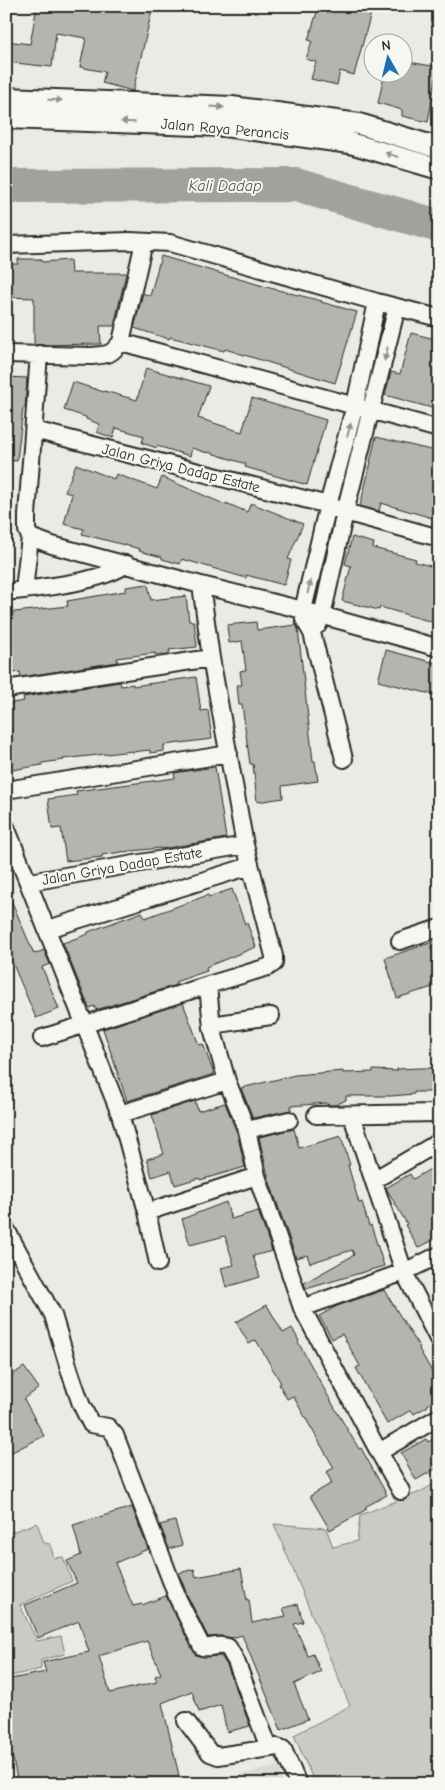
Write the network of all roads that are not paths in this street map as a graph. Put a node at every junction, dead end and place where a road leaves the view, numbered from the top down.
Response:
1 (6, 98) edge
2 (6, 118) edge
3 (439, 148) edge
4 (439, 169) edge
5 (144, 242) junction
6 (6, 245) edge
7 (377, 302) junction
8 (398, 307) junction
9 (439, 318) edge
10 (121, 342) junction
11 (6, 354) edge
12 (40, 354) junction
13 (355, 405) junction
14 (372, 411) junction
15 (439, 429) edge
16 (34, 430) junction
17 (328, 506) junction
18 (345, 512) junction
19 (30, 537) junction
20 (439, 538) edge
21 (126, 564) junction
22 (201, 585) junction
23 (24, 590) junction
24 (6, 592) edge
25 (303, 610) junction
26 (322, 616) junction
27 (312, 634) junction
28 (439, 648) edge
29 (210, 658) junction
30 (6, 689) edge
31 (229, 754) junction
32 (344, 759) dead end
33 (6, 790) edge
34 (6, 827) edge
35 (245, 845) junction
36 (250, 866) junction
37 (30, 882) junction
38 (439, 928) edge
39 (48, 929) junction
40 (400, 941) dead end
41 (208, 985) junction
42 (271, 1016) dead end
43 (85, 1024) junction
44 (212, 1025) junction
45 (42, 1038) dead end
46 (227, 1081) junction
47 (439, 1113) edge
48 (120, 1114) junction
49 (316, 1115) dead end
50 (352, 1116) junction
51 (290, 1120) dead end
52 (247, 1130) junction
53 (439, 1142) edge
54 (257, 1176) junction
55 (374, 1180) junction
56 (146, 1212) junction
57 (6, 1229) edge
58 (439, 1255) edge
59 (158, 1263) dead end
60 (404, 1272) junction
61 (302, 1308) junction
62 (439, 1341) edge
63 (439, 1416) edge
64 (379, 1452) junction
65 (401, 1490) dead end
66 (186, 1721) dead end
67 (269, 1748) junction
68 (298, 1784) edge

1 -> 3 street, Jalan Raya Perancis
4 -> 2 street, Jalan Raya Perancis
5 - 6 street
5 - 7 street
5 - 10 street
7 - 8 street
7 - 13 street
8 - 9 street
8 -> 14 street
10 - 12 street
10 - 13 street
11 - 12 street
12 - 16 street
13 - 14 street
17 -> 13 street
14 - 15 street
14 - 18 street
16 - 17 street, Jalan Griya Dadap Estate
16 - 19 street
17 - 18 street, Jalan Griya Dadap Estate
25 -> 17 street
18 - 20 street, Jalan Griya Dadap Estate
18 - 26 street
19 - 21 street
19 - 23 street
21 - 22 street
21 - 23 street
22 - 25 street
22 - 29 street
23 - 24 street
25 - 26 street
25 - 27 street
26 - 27 street
26 - 28 street
27 - 32 street
29 - 30 street
29 - 31 street
31 - 33 street
31 - 35 street
34 - 37 street, Jalan Griya Dadap Estate
35 - 36 street
35 - 37 street, Jalan Griya Dadap Estate
36 - 39 street, Jalan Griya Dadap Estate
36 - 41 street
37 - 39 street, Jalan Griya Dadap Estate
38 - 40 street
39 - 43 street, Jalan Griya Dadap Estate
41 - 43 street
41 - 44 street
42 - 44 street
43 - 45 street
43 - 48 street, Jalan Griya Dadap Estate
44 - 46 street
46 - 48 street
46 - 52 street
47 - 50 street
48 - 56 street, Jalan Griya Dadap Estate
49 - 50 street
50 - 55 street
51 - 52 street
52 - 54 street
53 - 55 street
54 - 56 street
54 - 61 street
55 - 60 street
56 - 59 street, Jalan Griya Dadap Estate
57 - 67 street
58 - 60 street
60 - 61 street
60 - 62 street
61 - 64 street
63 - 64 street
64 - 65 street
66 - 67 street
67 - 68 street

